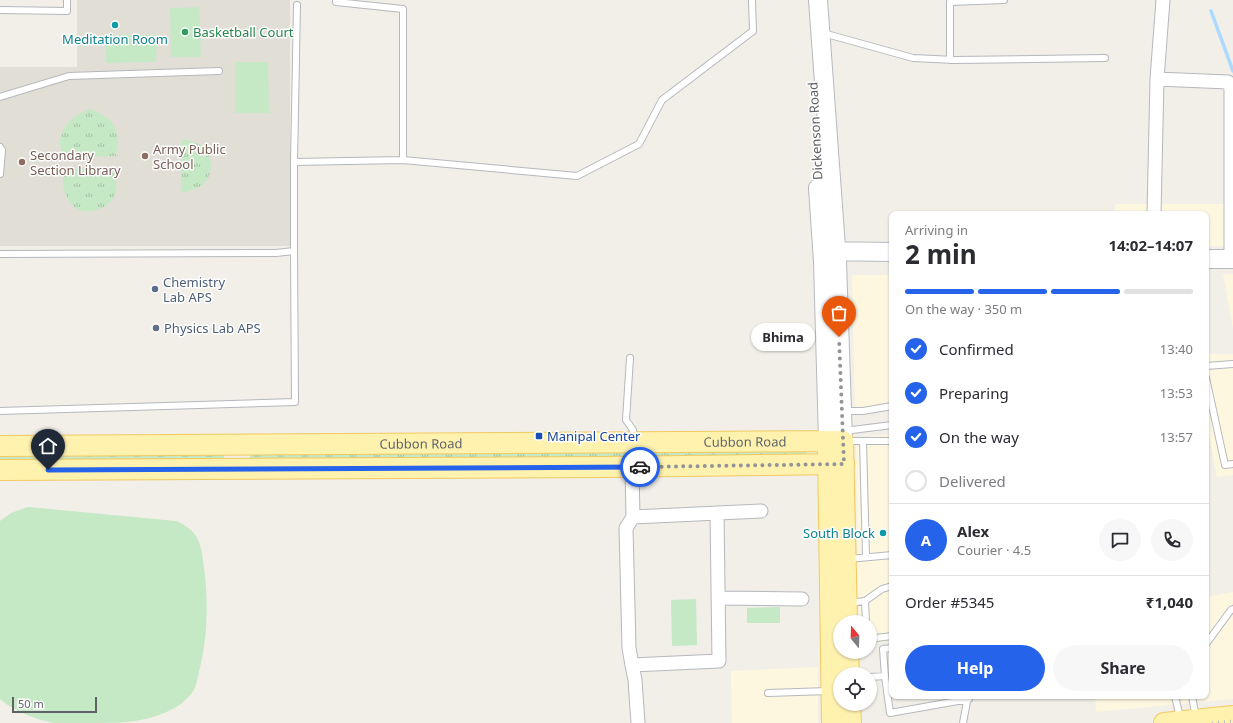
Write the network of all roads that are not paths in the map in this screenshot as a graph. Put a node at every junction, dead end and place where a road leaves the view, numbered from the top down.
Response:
1 (67, 0) edge
2 (336, 0) edge
3 (752, 0) edge
4 (808, 0) edge
5 (818, 0) edge
6 (1004, 0) edge
7 (1163, 0) edge
8 (297, 5) dead end
9 (0, 10) edge
10 (820, 32) junction
11 (1105, 58) dead end
12 (950, 60) junction
13 (220, 71) dead end
14 (1157, 79) junction
15 (0, 97) edge
16 (0, 147) edge
17 (403, 160) junction
18 (294, 162) junction
19 (0, 174) edge
20 (1154, 211) edge
21 (294, 251) junction
22 (889, 252) edge
23 (0, 254) edge
24 (829, 256) junction
25 (1209, 259) edge
26 (1232, 259) edge
27 (889, 262) edge
28 (630, 358) dead end
29 (1233, 364) edge
30 (1209, 366) edge
31 (1209, 392) edge
32 (889, 407) edge
33 (0, 411) edge
34 (842, 412) junction
35 (889, 426) edge
36 (838, 438) junction
37 (863, 441) junction
38 (889, 441) edge
39 (634, 443) junction
40 (341, 444) junction
41 (240, 445) junction
42 (0, 446) edge
43 (1233, 464) edge
44 (836, 465) junction
45 (632, 467) junction
46 (341, 469) junction
47 (0, 470) edge
48 (240, 470) junction
49 (761, 511) dead end
50 (716, 513) junction
51 (633, 517) junction
52 (889, 555) edge
53 (866, 557) junction
54 (846, 559) junction
55 (889, 587) edge
56 (718, 598) junction
57 (802, 599) dead end
58 (854, 607) edge
59 (1233, 609) edge
60 (860, 615) edge
61 (889, 632) edge
62 (877, 634) edge
63 (889, 636) edge
64 (877, 638) edge
65 (1209, 640) edge
66 (889, 648) edge
67 (632, 665) junction
68 (833, 667) edge
69 (885, 676) junction
70 (877, 677) edge
71 (833, 690) joint
72 (768, 693) dead end
73 (959, 699) edge
74 (969, 699) edge
75 (1176, 699) edge
76 (1191, 699) edge
77 (850, 711) edge
78 (1233, 716) edge
79 (1180, 721) edge
80 (638, 723) edge
81 (832, 723) edge
82 (850, 723) edge
83 (963, 723) edge

1 - 9 lane
2 - 17 lane
3 - 17 lane
4 - 24 main road, Dickenson Road
5 - 10 main road, Dickenson Road
6 - 12 lane
7 - 14 street
8 - 18 lane
10 - 12 lane
10 - 24 main road, Dickenson Road
11 - 12 lane
13 - 15 lane
14 - 20 street
14 - 26 street
16 - 19 lane
17 - 18 lane
18 - 21 lane
21 - 23 lane
21 - 33 lane
22 - 24 main road
24 - 27 main road
24 - 34 main road, Dickenson Road
24 - 36 main road, Dickenson Road
25 - 26 main road
28 - 39 lane
29 - 30 lane
31 - 43 lane
32 - 34 lane
34 - 36 main road, Dickenson Road
35 - 36 lane
36 - 37 lane
36 - 39 main road, Cubbon Road
36 - 44 main road, Dickenson Road
37 - 38 lane
37 - 53 lane
39 - 40 main road, Cubbon Road
39 - 45 street
40 - 41 main road, Cubbon Road
40 - 46 main road
41 - 42 main road, Cubbon Road
41 - 48 main road
44 - 45 main road, Cubbon Road
44 - 54 main road, Dickenson Road
44 - 68 main road, Dickenson Road
45 - 46 main road, Cubbon Road
45 - 51 street
46 - 48 main road, Cubbon Road
47 - 48 main road, Cubbon Road
49 - 50 street
50 - 51 street
50 - 56 street
51 - 67 street
52 - 53 lane
53 - 54 lane
54 - 58 main road, Dickenson Road
55 - 58 lane
56 - 57 street
56 - 67 street
58 - 60 lane
59 - 65 lane
61 - 62 lane
63 - 64 lane
66 - 69 lane
67 - 80 street
69 - 70 lane
69 - 73 lane
71 - 72 lane
71 - 81 main road, Dickenson Road
74 - 83 lane
75 - 79 lane
76 - 79 lane
77 - 82 main road
78 - 79 main road

